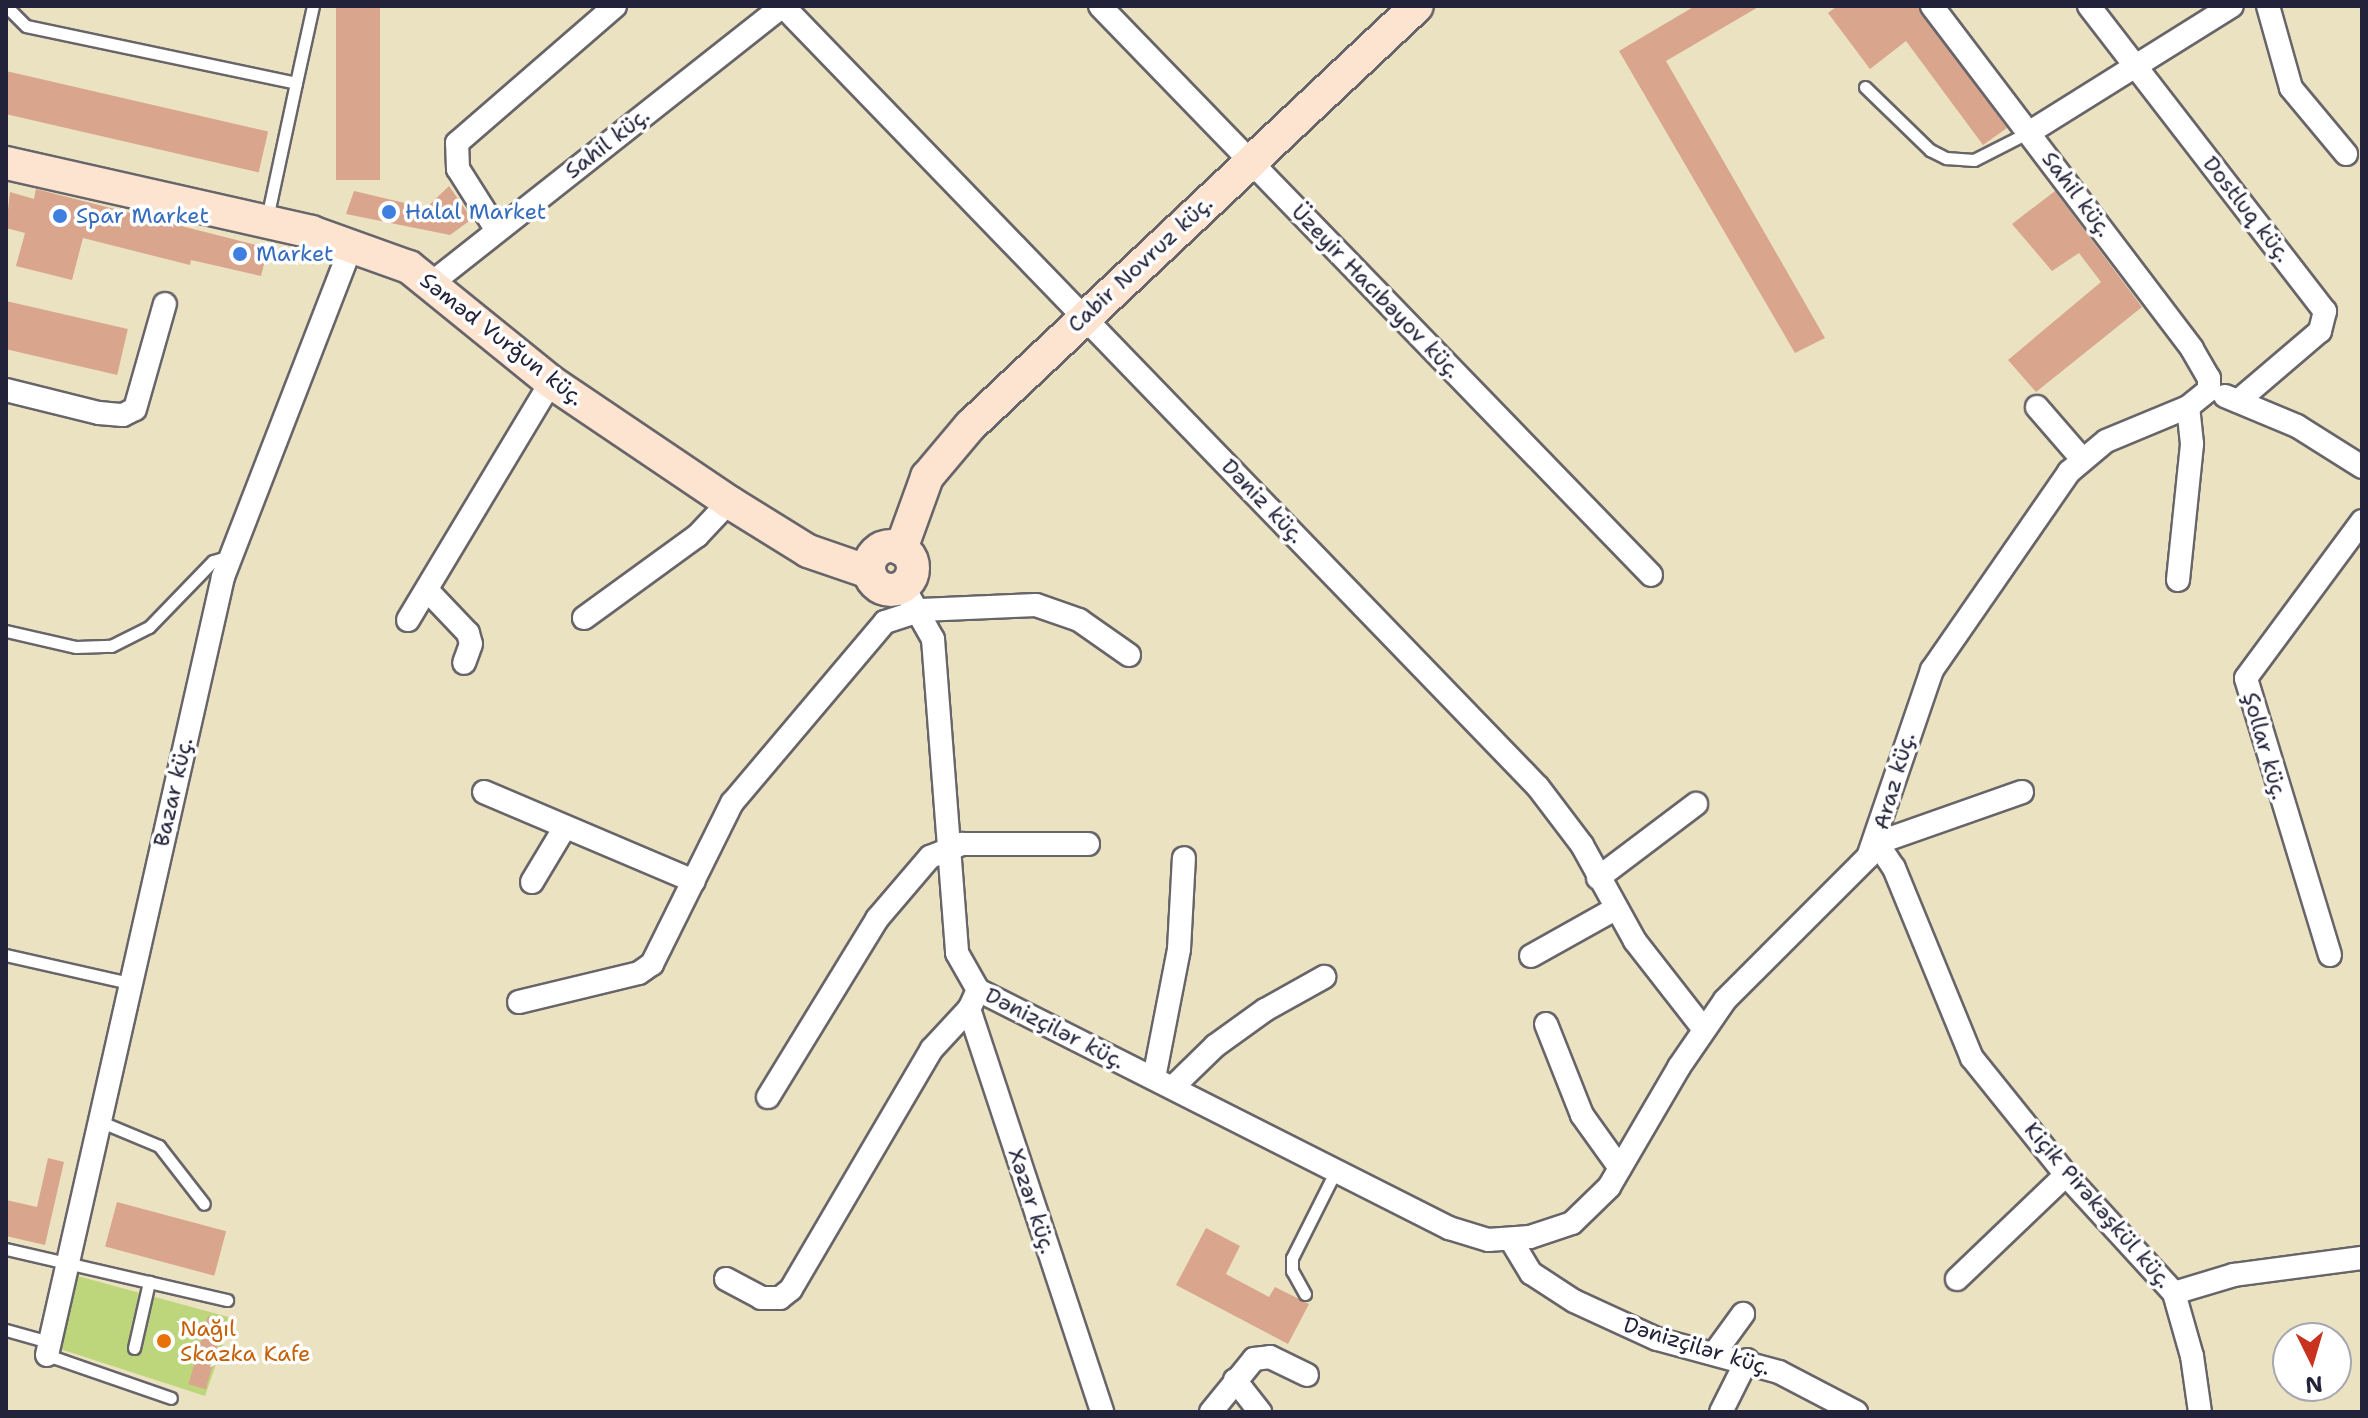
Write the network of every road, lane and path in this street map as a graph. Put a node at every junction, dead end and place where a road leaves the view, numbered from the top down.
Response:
1 (6, 6) edge
2 (313, 6) edge
3 (615, 6) edge
4 (783, 6) edge
5 (1100, 6) edge
6 (1417, 6) edge
7 (1932, 6) edge
8 (2089, 6) edge
9 (2268, 6) edge
10 (2222, 8) edge
11 (2136, 65) junction
12 (296, 83) junction
13 (1865, 87) dead end
14 (2030, 132) junction
15 (2346, 154) dead end
16 (1250, 161) junction
17 (6, 163) edge
18 (266, 221) junction
19 (496, 229) junction
20 (352, 245) junction
21 (433, 282) junction
22 (165, 304) dead end
23 (1083, 316) junction
24 (551, 382) junction
25 (6, 390) edge
26 (2209, 390) junction
27 (2238, 401) junction
28 (2037, 407) dead end
29 (2188, 407) junction
30 (2082, 459) junction
31 (2362, 467) edge
32 (729, 502) junction
33 (2362, 521) edge
34 (901, 549) junction
35 (231, 556) junction
36 (869, 572) junction
37 (1651, 575) dead end
38 (2178, 580) dead end
39 (427, 590) junction
40 (912, 598) junction
41 (584, 618) dead end
42 (408, 620) dead end
43 (6, 631) edge
44 (1129, 655) dead end
45 (464, 663) dead end
46 (484, 792) dead end
47 (2022, 792) dead end
48 (1696, 804) dead end
49 (565, 827) junction
50 (1877, 843) junction
51 (1088, 844) dead end
52 (948, 846) junction
53 (1184, 858) dead end
54 (1598, 878) junction
55 (694, 881) junction
56 (532, 882) dead end
57 (1615, 909) junction
58 (6, 955) edge
59 (2330, 955) dead end
60 (1531, 956) dead end
61 (1324, 977) dead end
62 (129, 983) junction
63 (974, 1000) junction
64 (519, 1002) dead end
65 (1546, 1024) dead end
66 (1703, 1028) junction
67 (1164, 1083) junction
68 (768, 1097) dead end
69 (98, 1121) junction
70 (1338, 1167) junction
71 (1620, 1168) junction
72 (2066, 1175) junction
73 (204, 1204) dead end
74 (1511, 1240) junction
75 (6, 1249) edge
76 (2362, 1258) edge
77 (66, 1262) junction
78 (726, 1279) dead end
79 (1957, 1279) dead end
80 (149, 1282) junction
81 (2174, 1293) junction
82 (1305, 1294) dead end
83 (227, 1300) dead end
84 (1743, 1314) dead end
85 (6, 1330) edge
86 (48, 1348) junction
87 (134, 1348) dead end
88 (1716, 1351) junction
89 (1747, 1360) junction
90 (1307, 1375) dead end
91 (1235, 1380) junction
92 (171, 1398) dead end
93 (1102, 1412) edge
94 (1211, 1412) edge
95 (1260, 1412) edge
96 (1721, 1412) edge
97 (1856, 1412) edge
98 (2200, 1412) edge

1 - 12 lane
2 - 12 lane
3 - 19 street
4 - 19 street, Sahil küç.
4 - 23 street, Dәniz küç.
5 - 16 street, Üzeyir Hacıbəyov küç.
6 - 16 main road, Cabir Novruz küç.
7 - 14 street, Sahil küç.
8 - 11 street, Dostluq küç.
9 - 15 street
10 - 11 street
11 - 14 street
11 - 27 street, Dostluq küç.
12 - 18 lane
13 - 14 lane
14 - 26 street, Sahil küç.
16 - 23 main road, Cabir Novruz küç.
16 - 37 street, Üzeyir Hacıbəyov küç.
17 - 18 main road, Səməd Vurğun küç.
18 - 20 main road, Səməd Vurğun küç.
19 - 21 street, Sahil küç.
20 - 21 main road, Səməd Vurğun küç.
20 - 35 street, Bazar küç.
21 - 24 main road, Səməd Vurğun küç.
22 - 25 street
23 - 34 main road, Cabir Novruz küç.
23 - 54 street, Dәniz küç.
24 - 32 main road, Səməd Vurğun küç.
24 - 39 street
26 - 27 street
26 - 29 street, Araz küç.
27 - 31 street
28 - 30 street
29 - 30 street, Araz küç.
29 - 38 street
30 - 50 street, Araz küç.
32 - 36 main road, Səməd Vurğun küç.
32 - 41 street
33 - 59 street, Şollar küç.
34 - 36 main road
34 - 40 main road
35 - 43 lane
35 - 62 street, Bazar küç.
36 - 40 main road, Səməd Vurğun küç.
39 - 42 street
39 - 45 street
40 - 44 street
40 - 52 street, Dәnizçilәr küç.
40 - 55 street
46 - 49 street
47 - 50 street
48 - 54 street
49 - 55 street
49 - 56 street
50 - 66 street, Araz küç.
50 - 72 street, Kiçik Pirəkəşkül küç.
51 - 52 street
52 - 63 street, Dәnizçilәr küç.
52 - 68 street
53 - 67 street
54 - 57 street, Dәniz küç.
55 - 64 street
57 - 60 street
57 - 66 street, Dәniz küç.
58 - 62 lane
61 - 67 street
62 - 69 street, Bazar küç.
63 - 67 street, Dәnizçilәr küç.
63 - 78 street
63 - 93 street, Xəzər küç.
65 - 71 street
66 - 71 street, Araz küç.
67 - 70 street, Dәnizçilәr küç.
69 - 73 lane
69 - 77 street, Bazar küç.
70 - 74 street, Dәnizçilәr küç.
70 - 82 lane
71 - 74 street, Araz küç.
72 - 79 street
72 - 81 street, Kiçik Pirəkəşkül küç.
74 - 88 street, Dənizçilər küç.
75 - 77 lane
76 - 81 street
77 - 80 lane
77 - 86 street, Bazar küç.
80 - 83 lane
80 - 87 lane
81 - 98 street, Kiçik Pirəkəşkül küç.
84 - 88 street
85 - 86 lane
86 - 92 lane
88 - 89 street, Dənizçilər küç.
89 - 96 street
89 - 97 street, Dənizçilər küç.
90 - 91 street
91 - 94 street
91 - 95 street

